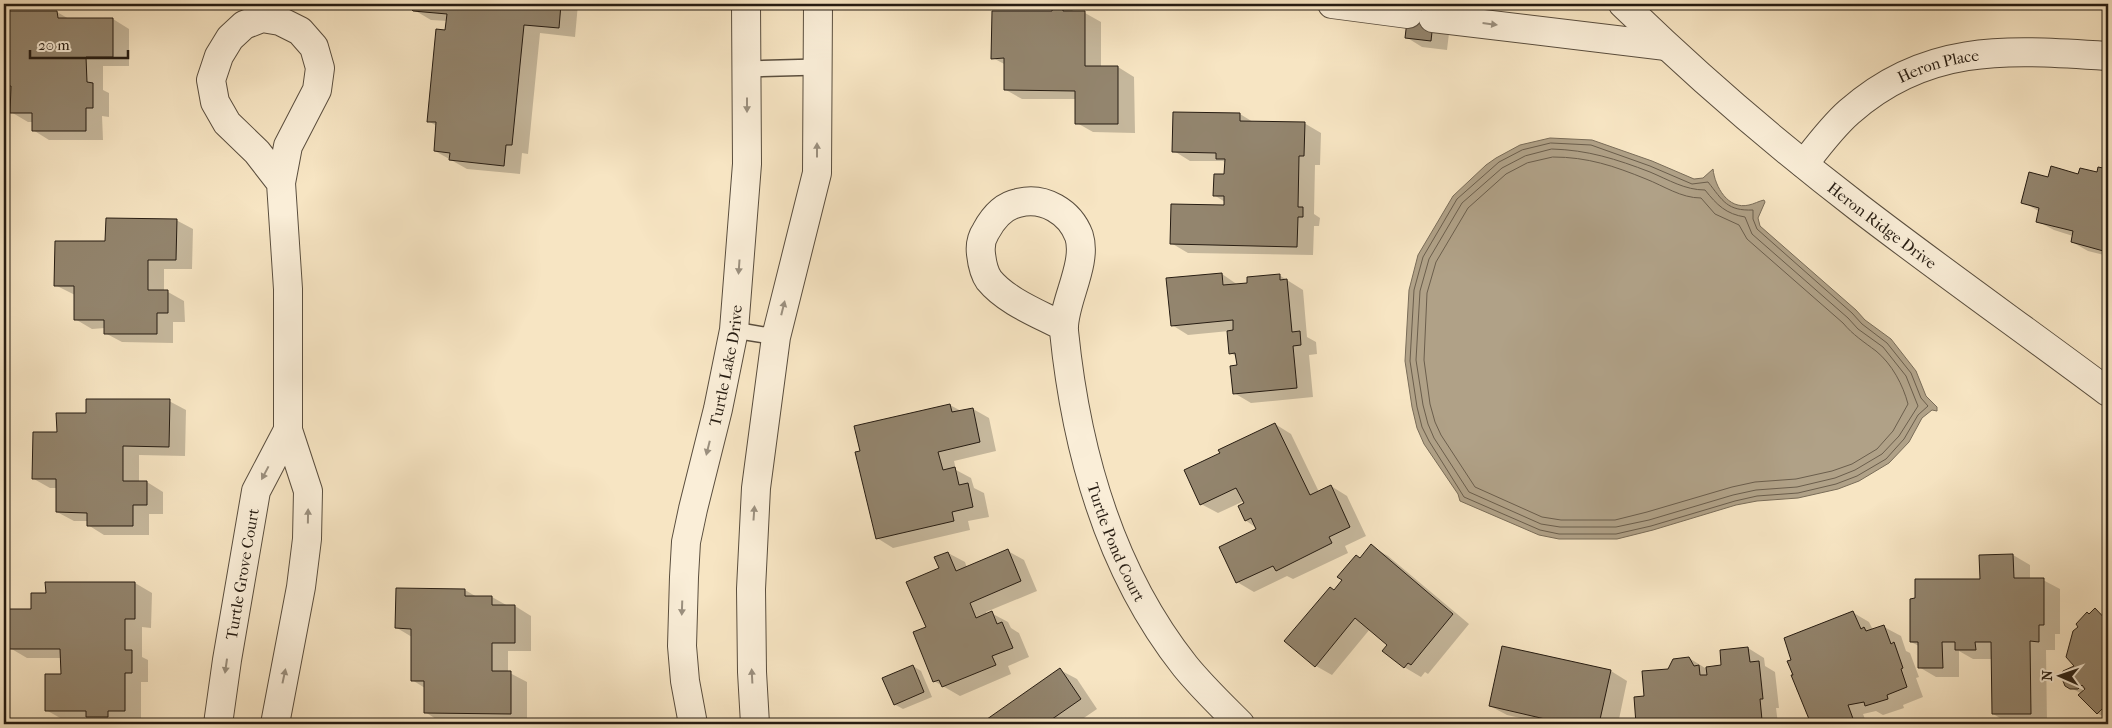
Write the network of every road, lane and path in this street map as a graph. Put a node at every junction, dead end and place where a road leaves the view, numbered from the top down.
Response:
1 (746, 4) edge
2 (818, 4) edge
3 (1623, 4) edge
4 (1347, 5) edge
5 (1440, 14) edge
6 (1666, 46) junction
7 (2108, 56) edge
8 (817, 67) junction
9 (747, 69) junction
10 (1804, 164) junction
11 (281, 183) junction
12 (1064, 327) junction
13 (734, 330) junction
14 (776, 338) junction
15 (2108, 392) edge
16 (288, 430) junction
17 (218, 724) edge
18 (275, 724) edge
19 (693, 724) edge
20 (755, 724) edge
21 (1240, 724) edge

1 - 9 street, Turtle Lake Drive
2 - 8 street
3 - 6 street, Heron Ridge Drive
4 - 5 street
5 -> 6 street
6 - 10 street, Heron Ridge Drive
7 - 10 street, Heron Place
8 - 9 lane
14 -> 8 street
9 -> 13 street, Turtle Lake Drive
10 - 15 street, Heron Ridge Drive
11 - 11 street, Turtle Grove Court
11 - 16 street, Turtle Grove Court
12 - 12 street, Turtle Pond Court
12 - 21 street, Turtle Pond Court
13 - 14 lane
13 -> 19 street, Turtle Lake Drive
20 -> 14 street
16 -> 17 street, Turtle Grove Court
18 -> 16 street, Turtle Grove Court

